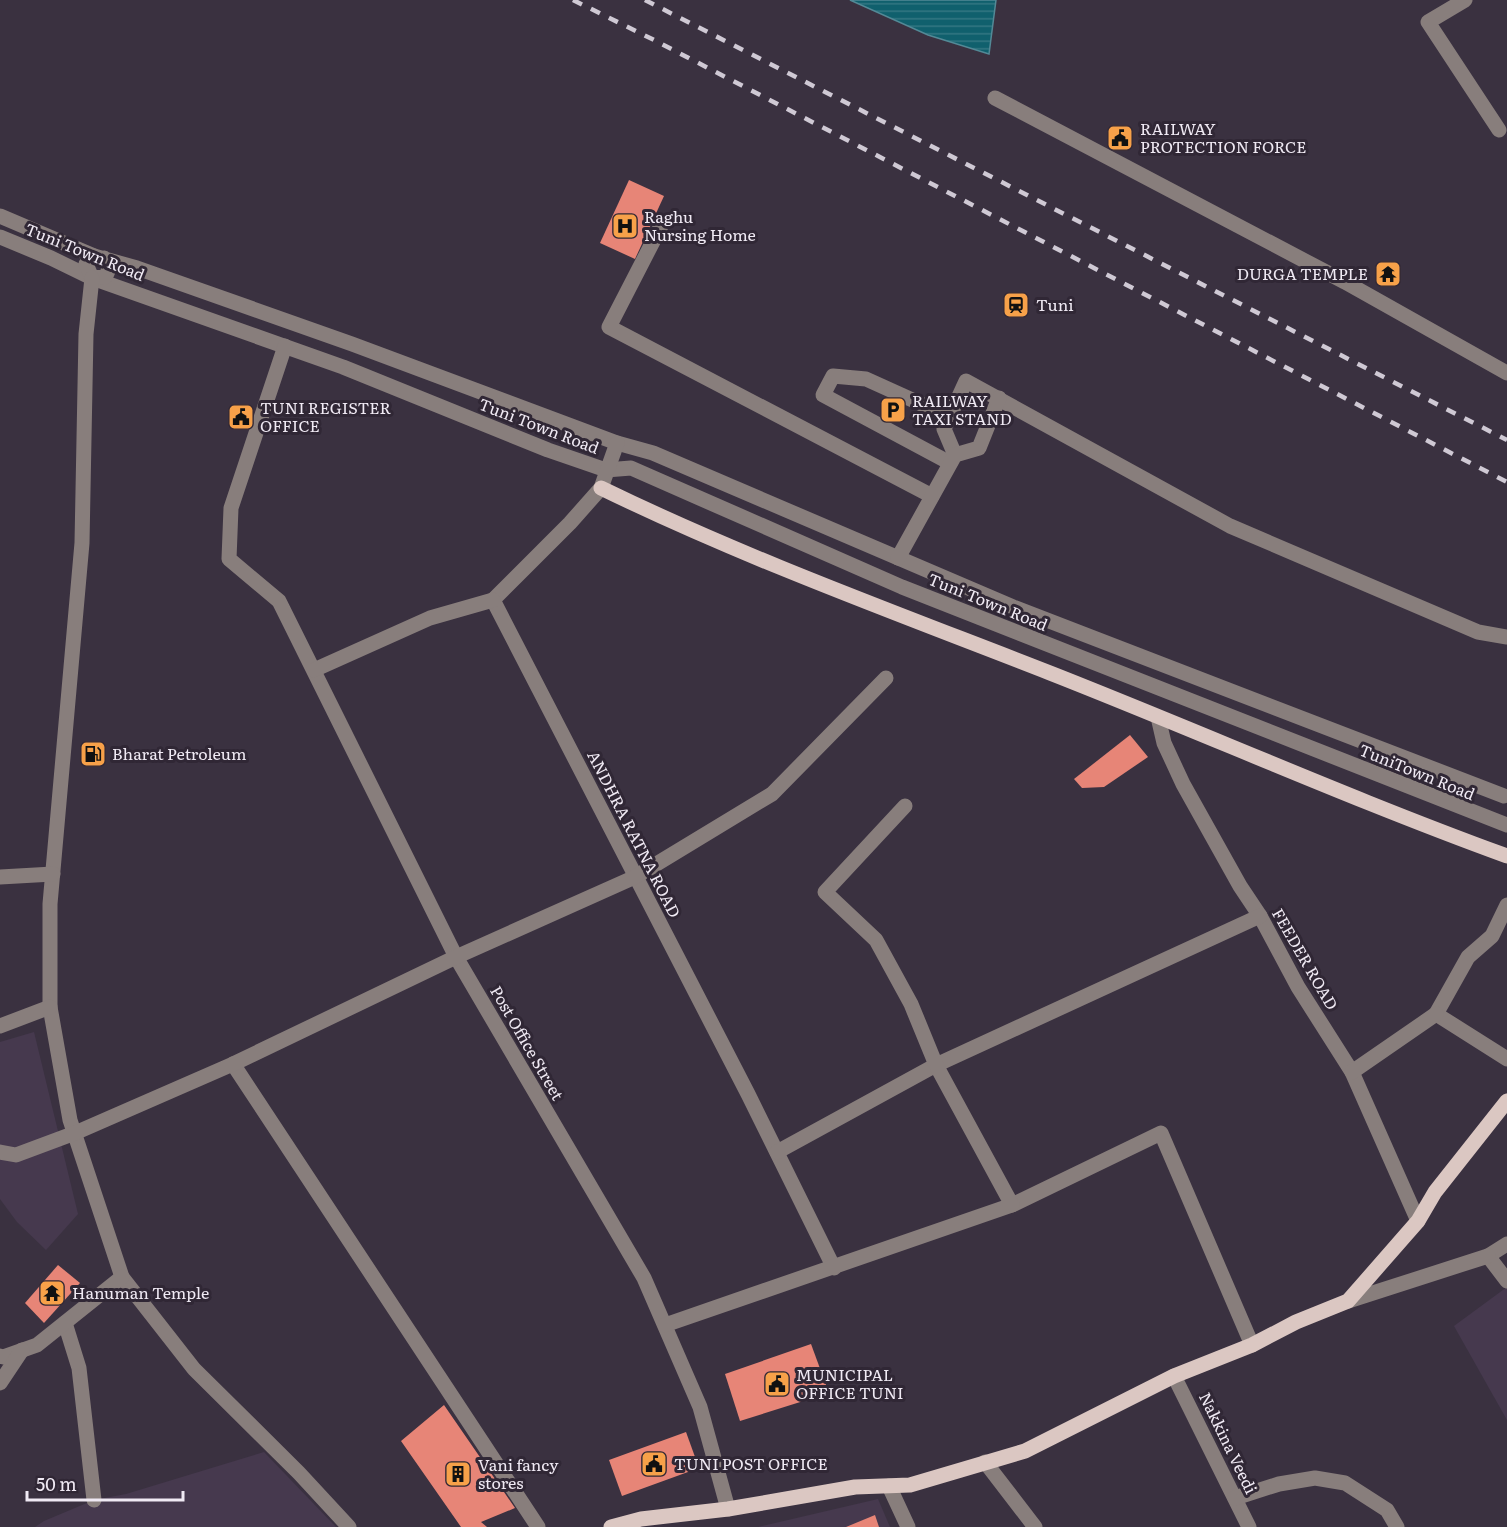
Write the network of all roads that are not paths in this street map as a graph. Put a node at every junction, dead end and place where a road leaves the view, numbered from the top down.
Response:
1 (1465, 0) edge
2 (995, 98) dead end
3 (1499, 130) dead end
4 (0, 216) edge
5 (661, 226) dead end
6 (0, 237) edge
7 (99, 257) junction
8 (92, 278) junction
9 (285, 346) junction
10 (1507, 373) edge
11 (999, 398) junction
12 (950, 417) junction
13 (617, 443) junction
14 (952, 459) junction
15 (631, 468) junction
16 (606, 470) junction
17 (601, 488) junction
18 (932, 496) junction
19 (898, 558) junction
20 (493, 600) junction
21 (1507, 638) edge
22 (314, 670) junction
23 (886, 678) dead end
24 (1158, 717) junction
25 (1314, 751) joint
26 (1504, 796) dead end
27 (905, 806) dead end
28 (1507, 825) edge
29 (1507, 856) edge
30 (52, 874) junction
31 (635, 877) junction
32 (0, 878) edge
33 (1507, 905) edge
34 (1260, 916) junction
35 (456, 957) junction
36 (50, 1007) junction
37 (1436, 1014) junction
38 (0, 1026) edge
39 (1507, 1059) edge
40 (233, 1064) junction
41 (936, 1065) junction
42 (1352, 1072) junction
43 (1507, 1101) edge
44 (75, 1133) junction
45 (0, 1152) edge
46 (777, 1152) junction
47 (1012, 1205) junction
48 (1418, 1221) junction
49 (1507, 1244) edge
50 (1488, 1256) junction
51 (834, 1268) junction
52 (122, 1277) junction
53 (1507, 1281) edge
54 (1348, 1300) junction
55 (65, 1323) junction
56 (665, 1325) junction
57 (1252, 1345) junction
58 (22, 1350) junction
59 (0, 1356) edge
60 (1174, 1376) junction
61 (0, 1383) edge
62 (985, 1462) junction
63 (890, 1486) junction
64 (1235, 1498) junction
65 (94, 1500) dead end
66 (728, 1509) junction
67 (642, 1523) edge
68 (349, 1527) edge
69 (538, 1527) edge
70 (611, 1527) edge
71 (908, 1527) edge
72 (1035, 1527) edge
73 (1249, 1527) edge
74 (1397, 1527) edge

1 - 3 street
2 - 10 street
4 - 7 street, Tuni Town Road
5 - 18 street
6 - 8 street, Tuni Town Road
7 - 8 street
7 - 13 street, Tuni Town Road
8 - 9 street, Tuni Town Road
8 - 30 street
9 - 16 street, Tuni Town Road
9 - 22 street, Post Office Street
11 - 12 street
11 - 14 street
11 - 21 street
12 - 14 street
12 - 14 street
13 - 15 street, Tuni Town Road
13 - 16 street
13 - 19 street
14 - 18 street
15 - 16 street, Tuni Town Road
15 - 25 street, Tuni Town Road
16 - 17 street
17 - 20 street
17 - 24 main road
18 - 19 street
19 - 26 street
20 - 22 street
20 - 31 street, ANDHRA RATNA ROAD
22 - 35 street, Post Office Street
23 - 31 street
24 - 29 main road
24 - 34 street, FEEDER ROAD
25 - 28 street, TuniTown Road
27 - 41 street
30 - 32 street
30 - 36 street
31 - 35 street
31 - 46 street, ANDHRA RATNA ROAD
33 - 37 street
34 - 41 street
34 - 42 street, FEEDER ROAD
35 - 40 street
35 - 56 street, Post Office Street
36 - 38 street
36 - 44 street
37 - 39 street
37 - 42 street
40 - 44 street
40 - 69 street
41 - 46 street
41 - 47 street
42 - 48 street, FEEDER ROAD
43 - 48 main road
44 - 45 street
44 - 52 street
46 - 51 street, ANDHRA RATNA ROAD
47 - 51 street
47 - 57 street
48 - 54 main road
49 - 50 street
50 - 53 street
50 - 54 street
51 - 56 street
52 - 55 street
52 - 68 street
54 - 57 main road
55 - 58 street
55 - 65 street
56 - 66 street, Post Office Street
57 - 60 main road
58 - 59 street
58 - 61 street
60 - 62 main road
60 - 64 street, Nakkina Veedi
62 - 63 main road
62 - 72 street
63 - 66 main road
63 - 71 street
64 - 73 street, Nakkina Veedi
64 - 74 street
66 - 67 main road
67 - 70 main road

